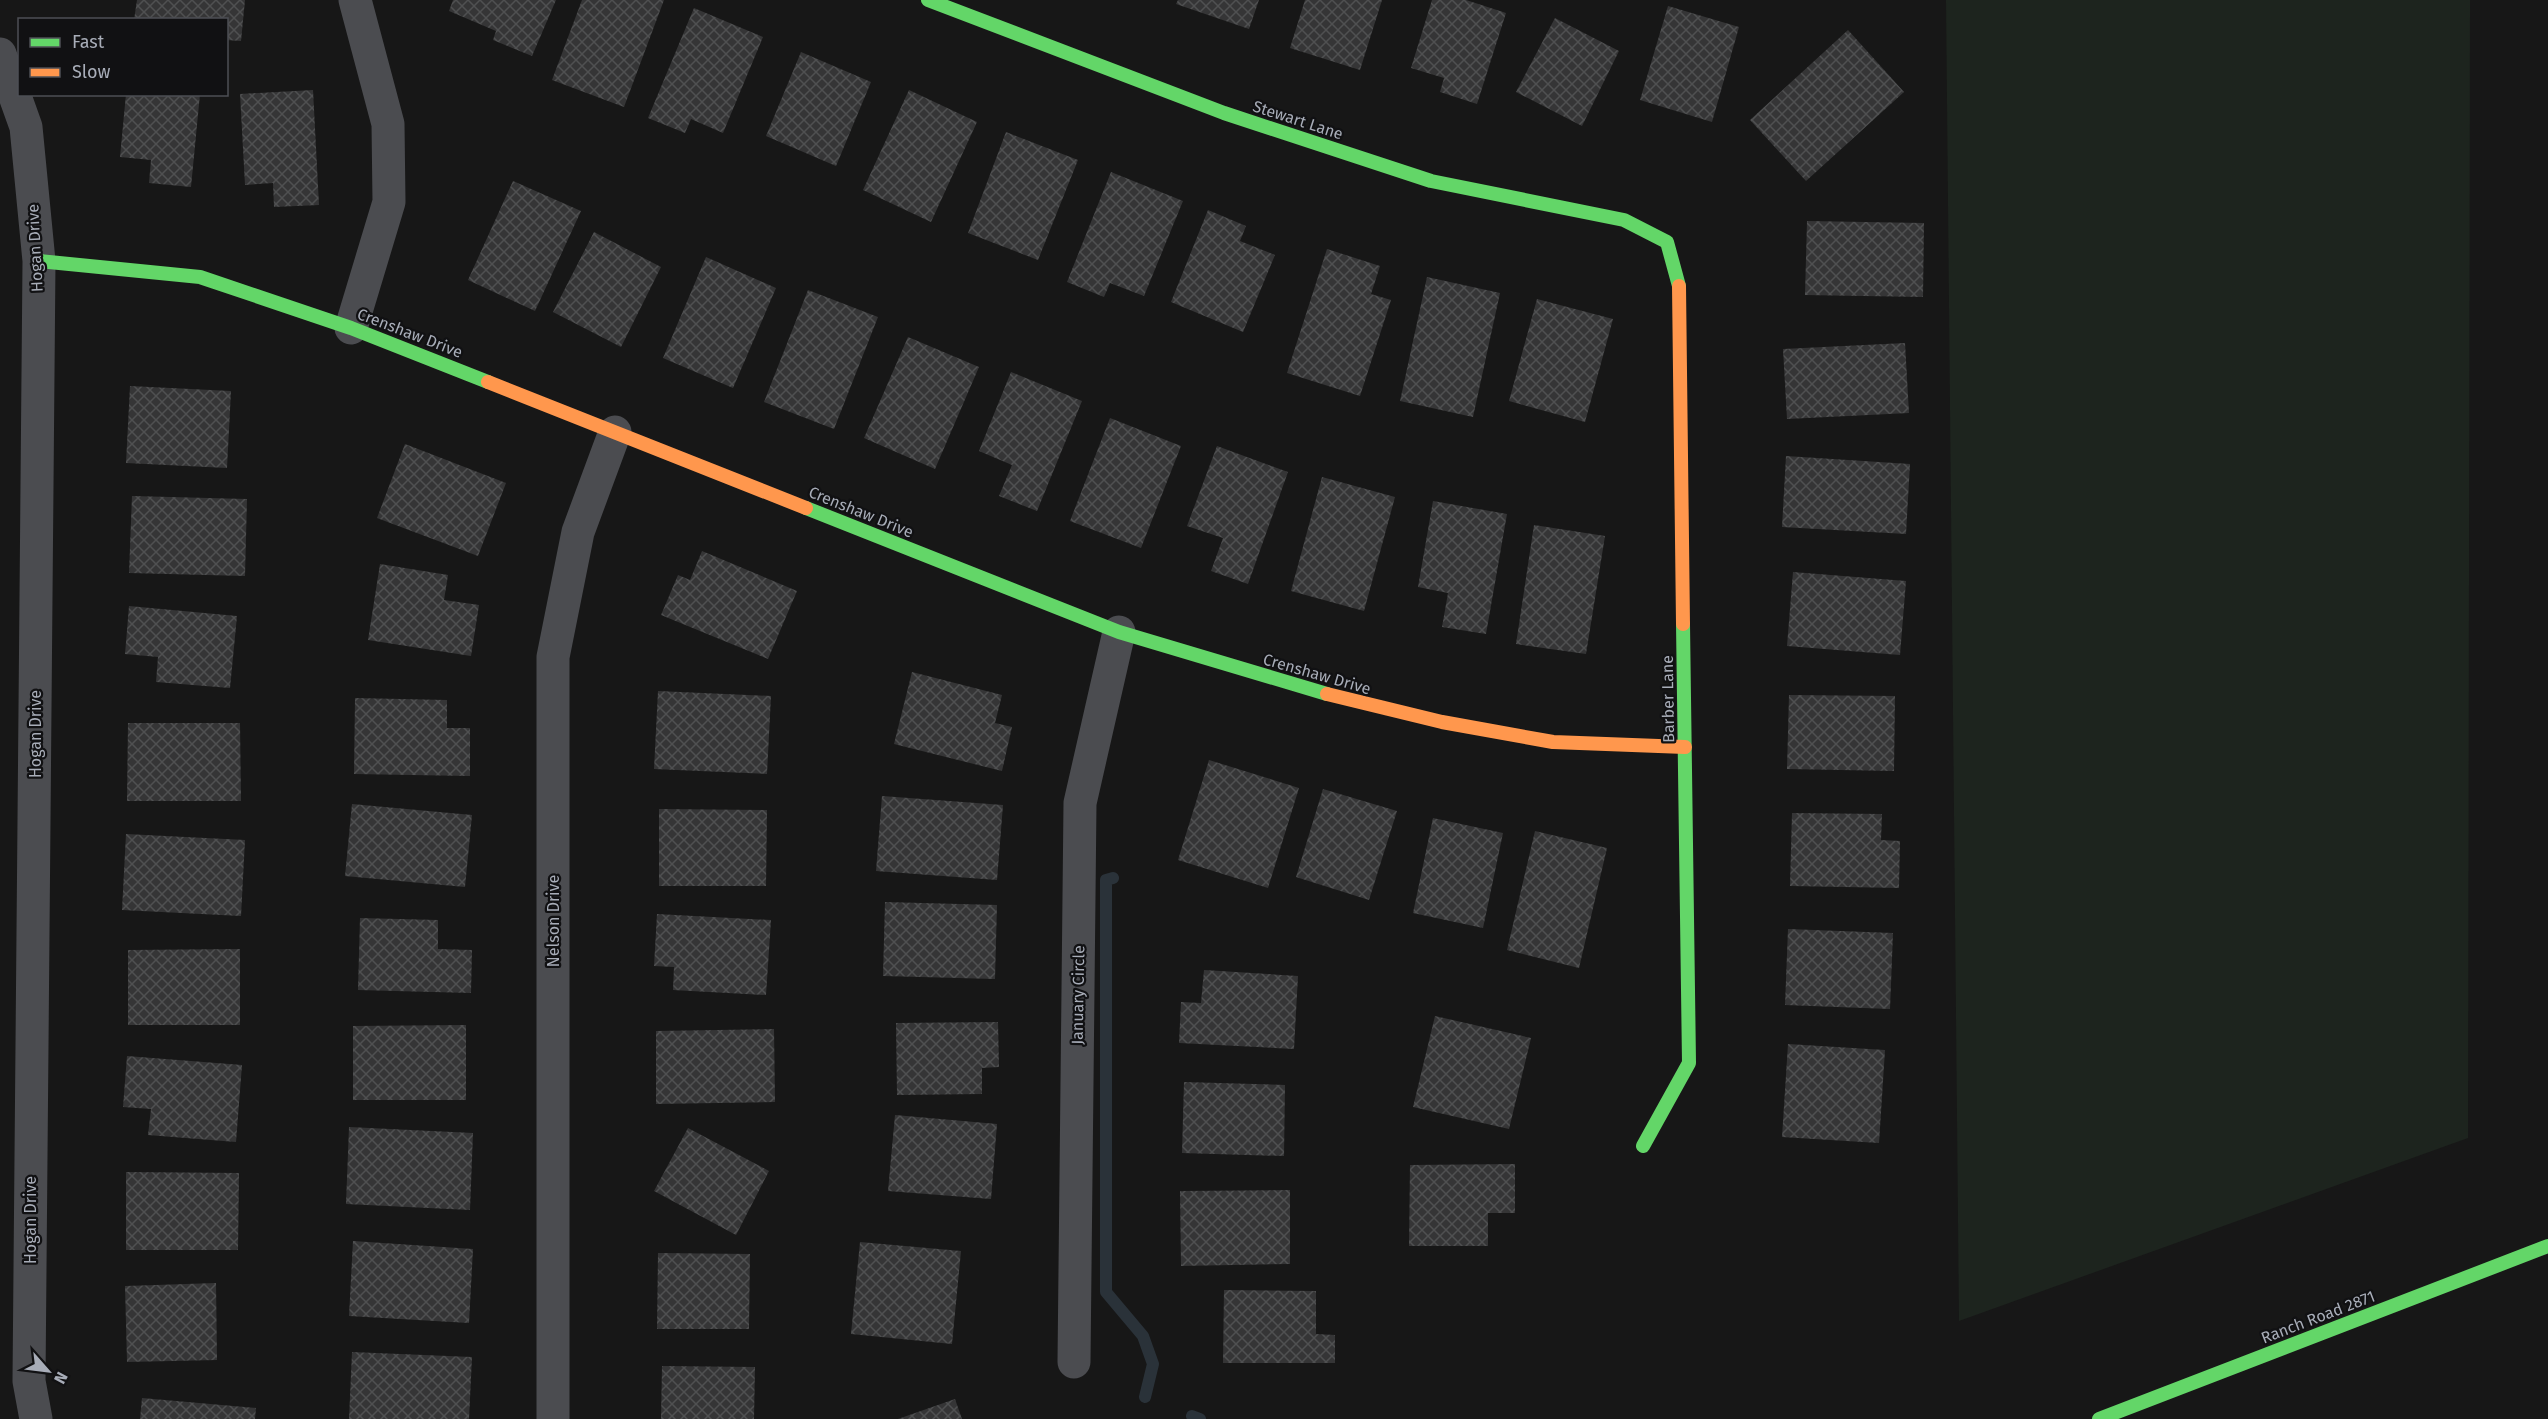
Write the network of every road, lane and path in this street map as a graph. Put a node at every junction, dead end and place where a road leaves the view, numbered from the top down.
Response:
1 (355, 0) edge
2 (928, 0) edge
3 (0, 54) edge
4 (1667, 242) joint
5 (39, 261) junction
6 (351, 328) junction
7 (615, 432) junction
8 (1119, 632) junction
9 (1685, 747) junction
10 (1643, 1146) dead end
11 (2548, 1246) edge
12 (1074, 1362) dead end
13 (36, 1419) edge
14 (553, 1419) edge
15 (2099, 1419) edge

1 - 6 street
2 - 4 street, Stewart Lane
3 - 5 street, Hogan Drive
4 - 9 street, Barber Lane
5 - 6 street, Crenshaw Drive
5 - 13 street, Hogan Drive
6 - 7 street, Crenshaw Drive
7 - 8 street, Crenshaw Drive
7 - 14 street, Nelson Drive
8 - 9 street, Crenshaw Drive
8 - 12 street, January Circle
9 - 10 street, Barber Lane
11 - 15 street, Ranch Road 2871

